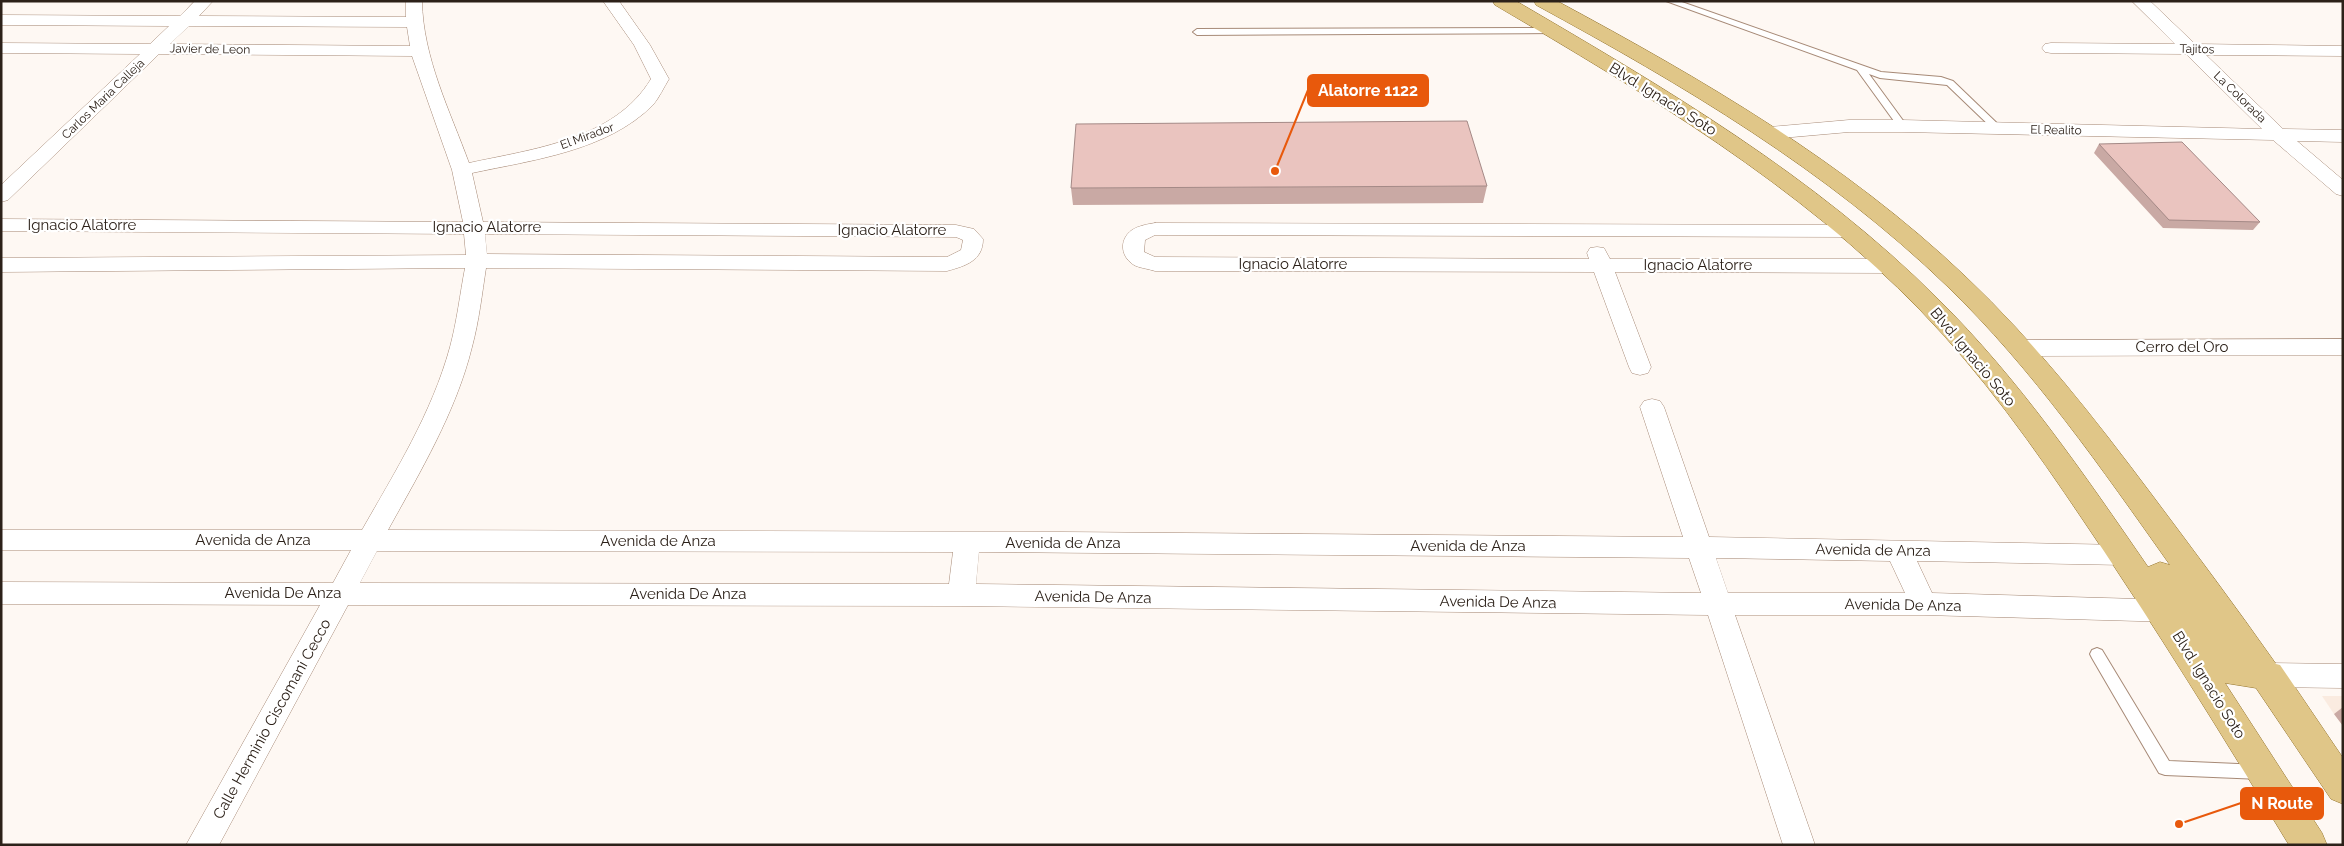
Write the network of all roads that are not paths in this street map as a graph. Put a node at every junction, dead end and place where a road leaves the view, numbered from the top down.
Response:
1 (205, 1) edge
2 (611, 1) edge
3 (1502, 1) edge
4 (1543, 1) edge
5 (1670, 1) edge
6 (2140, 1) edge
7 (414, 12) edge
8 (1, 20) edge
9 (186, 20) junction
10 (1553, 31) junction
11 (1197, 32) dead end
12 (1, 48) edge
13 (157, 48) junction
14 (2051, 48) dead end
15 (2191, 49) junction
16 (420, 51) junction
17 (2343, 51) edge
18 (1860, 68) junction
19 (1902, 126) junction
20 (1998, 129) junction
21 (1770, 133) junction
22 (2280, 136) junction
23 (2343, 136) edge
24 (462, 170) junction
25 (2343, 190) edge
26 (1, 196) edge
27 (1, 225) edge
28 (474, 227) junction
29 (1457, 229) junction
30 (1588, 230) junction
31 (1848, 231) junction
32 (477, 261) junction
33 (1, 265) edge
34 (1467, 265) junction
35 (1602, 265) junction
36 (1888, 266) junction
37 (2343, 347) edge
38 (2022, 348) junction
39 (1640, 367) dead end
40 (1652, 407) dead end
41 (1, 540) edge
42 (370, 540) junction
43 (967, 542) junction
44 (1698, 548) junction
45 (1898, 550) junction
46 (2124, 555) junction
47 (1, 593) edge
48 (341, 593) junction
49 (960, 595) junction
50 (1716, 604) junction
51 (1924, 604) junction
52 (2174, 611) junction
53 (2097, 654) dead end
54 (2268, 675) junction
55 (2343, 676) edge
56 (2263, 772) junction
57 (2343, 788) edge
58 (202, 845) edge
59 (1799, 845) edge
60 (2309, 845) edge

1 - 9 street, Carlos Maria Calleja
2 - 24 street, El Mirador
3 - 10 main road, Blvd. Ignacio Soto
4 - 21 main road, Blvd. Ignacio Soto
5 - 18 lane
6 - 15 street, La Colorada
7 - 9 street, Javier de Leon
7 - 16 street, Calle Herminio Ciscomani Cecco
8 - 9 street, Javier de Leon
9 - 13 street, Carlos Maria Calleja
10 - 11 lane
10 - 31 main road, Blvd. Ignacio Soto
12 - 13 street, Javier de Leon
13 - 16 street, Javier de Leon
13 - 26 street, Carlos Maria Calleja
14 - 15 street, Tajitos
15 - 17 street, Tajitos
15 - 22 street, La Colorada
16 - 24 street, Calle Herminio Ciscomani Cecco
18 - 19 lane
18 - 20 lane
19 - 20 street, El Realito
19 - 21 street, El Realito
20 - 22 street, El Realito
21 - 38 main road, Blvd. Ignacio Soto
22 - 23 street, El Realito
22 - 25 street, La Colorada
24 - 28 street, Calle Herminio Ciscomani Cecco
27 - 28 street, Ignacio Alatorre
28 - 32 street, Calle Herminio Ciscomani Cecco
28 - 32 street, Ignacio Alatorre
29 - 30 street, Ignacio Alatorre
29 - 34 street
29 - 34 street, Ignacio Alatorre
30 - 31 street, Ignacio Alatorre
30 - 35 street
31 - 36 main road, Blvd. Ignacio Soto
31 - 38 main road
32 - 33 street, Ignacio Alatorre
32 - 42 street, Calle Herminio Ciscomani Cecco
34 - 35 street, Ignacio Alatorre
35 - 36 street, Ignacio Alatorre
35 - 39 street
36 - 46 main road, Blvd. Ignacio Soto
37 - 38 street, Cerro del Oro
38 - 54 main road, Blvd. Ignacio Soto
40 - 44 street
41 - 42 street, Avenida de Anza
42 - 43 street, Avenida de Anza
42 - 48 street, Calle Herminio Ciscomani Cecco
43 - 44 street, Avenida de Anza
43 - 49 street
44 - 45 street, Avenida de Anza
44 - 50 street
45 - 46 street, Avenida de Anza
45 - 51 street
46 - 52 main road
47 - 48 street, Avenida De Anza
48 - 49 street, Avenida De Anza
48 - 58 street, Calle Herminio Ciscomani Cecco
49 - 50 street, Avenida De Anza
50 - 51 street, Avenida De Anza
50 - 59 street
51 - 52 street, Avenida De Anza
52 - 54 main road
52 - 56 main road, Blvd. Ignacio Soto
53 - 56 lane
54 - 55 street
54 - 57 main road, Blvd. Ignacio Soto
56 - 60 main road, Blvd. Ignacio Soto

